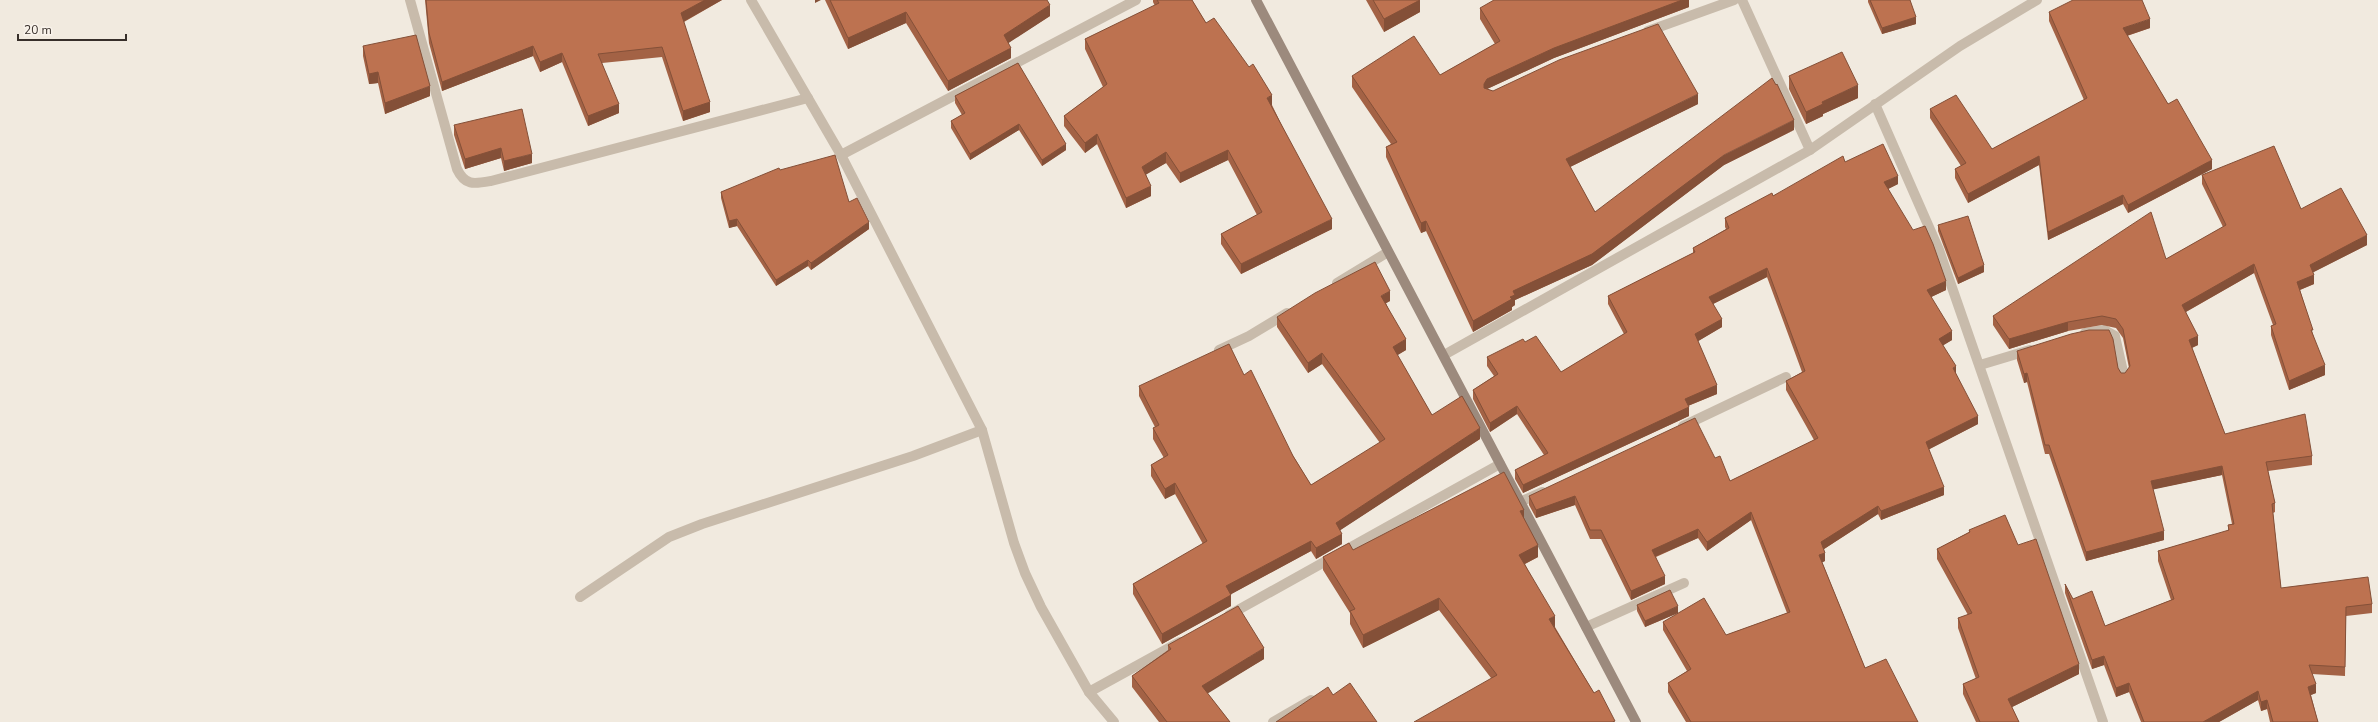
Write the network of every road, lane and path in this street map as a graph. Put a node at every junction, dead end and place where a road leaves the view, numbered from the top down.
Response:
1 (410, 0) edge
2 (751, 0) edge
3 (1136, 0) edge
4 (1256, 0) edge
5 (1734, 0) edge
6 (1742, 0) edge
7 (2037, 0) edge
8 (1641, 34) edge
9 (808, 98) junction
10 (1875, 104) junction
11 (1810, 150) junction
12 (841, 155) junction
13 (1388, 252) junction
14 (1328, 288) edge
15 (1295, 308) edge
16 (2075, 336) edge
17 (2039, 347) edge
18 (1210, 355) edge
19 (1444, 355) junction
20 (1980, 366) junction
21 (2124, 376) edge
22 (1786, 377) dead end
23 (982, 430) junction
24 (1674, 430) edge
25 (1500, 464) junction
26 (1555, 486) edge
27 (1520, 502) junction
28 (1684, 583) dead end
29 (580, 597) dead end
30 (1221, 619) edge
31 (1586, 627) junction
32 (1186, 638) edge
33 (1089, 692) junction
34 (1319, 695) edge
35 (1114, 722) edge
36 (1273, 722) edge
37 (1636, 722) edge
38 (2103, 722) edge

1 - 9 street
2 - 9 street
3 - 12 street
4 - 13 street
5 - 8 street
6 - 11 street
7 - 10 street
9 - 12 street
10 - 11 street
10 - 20 street
11 - 19 street
12 - 23 street
13 - 14 street
13 - 19 street
15 - 18 street
16 - 21 street
17 - 20 street
19 - 25 street
20 - 38 street
22 - 24 street
23 - 29 street
23 - 33 street
25 - 27 street
25 - 30 street
26 - 27 street
27 - 31 street
28 - 31 street
31 - 37 street
32 - 33 street
33 - 35 street
34 - 36 street

